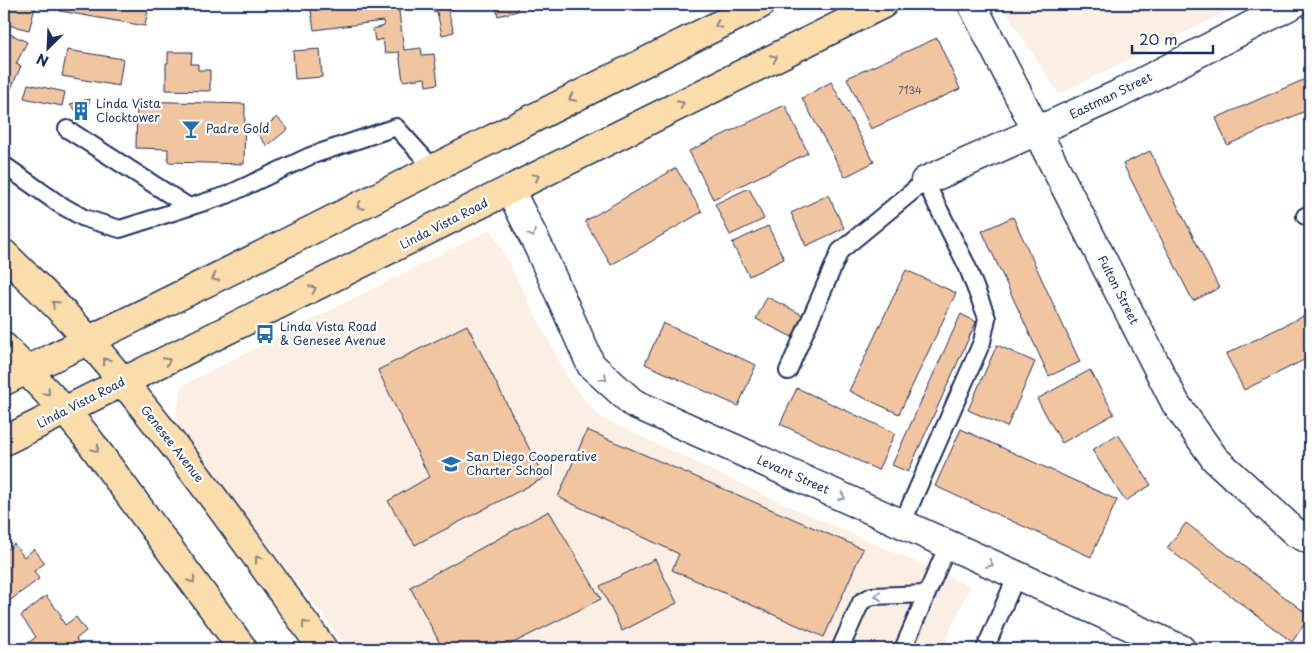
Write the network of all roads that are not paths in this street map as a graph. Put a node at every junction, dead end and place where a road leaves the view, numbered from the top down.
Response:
1 (761, 4) edge
2 (883, 4) edge
3 (972, 4) edge
4 (1278, 7) edge
5 (67, 129) dead end
6 (1036, 131) junction
7 (4, 164) edge
8 (434, 169) junction
9 (925, 182) junction
10 (510, 190) junction
11 (189, 207) junction
12 (4, 254) edge
13 (88, 339) junction
14 (4, 347) edge
15 (788, 371) dead end
16 (15, 375) edge
17 (123, 382) junction
18 (66, 412) junction
19 (4, 442) edge
20 (902, 524) junction
21 (1310, 540) edge
22 (948, 545) junction
23 (1016, 575) junction
24 (927, 594) junction
25 (243, 649) edge
26 (323, 649) edge
27 (840, 649) edge
28 (903, 649) edge
29 (985, 649) edge
30 (1182, 649) edge

1 -> 8 main road
10 -> 2 main road, Linda Vista Road
3 - 6 street, Fulton Street
4 - 6 street, Eastman Street
5 - 11 lane
6 - 9 street, Eastman Street
6 - 21 street, Fulton Street
7 - 11 lane
8 - 11 lane
8 -> 13 main road
9 - 15 lane
9 - 20 lane
17 -> 10 main road, Linda Vista Road
10 -> 20 street, Levant Street
13 -> 12 main road, Genesee Avenue
13 - 16 main road
17 -> 13 main road, Genesee Avenue
14 - 16 main road
16 -> 18 main road
17 - 18 main road, Linda Vista Road
26 -> 17 main road, Genesee Avenue
18 - 19 main road, Linda Vista Road
18 -> 25 main road
20 - 22 street, Levant Street
22 -> 23 street, Levant Street
22 - 24 lane
23 - 29 lane
23 - 30 street, Levant Street
24 -> 27 lane
24 - 28 lane

